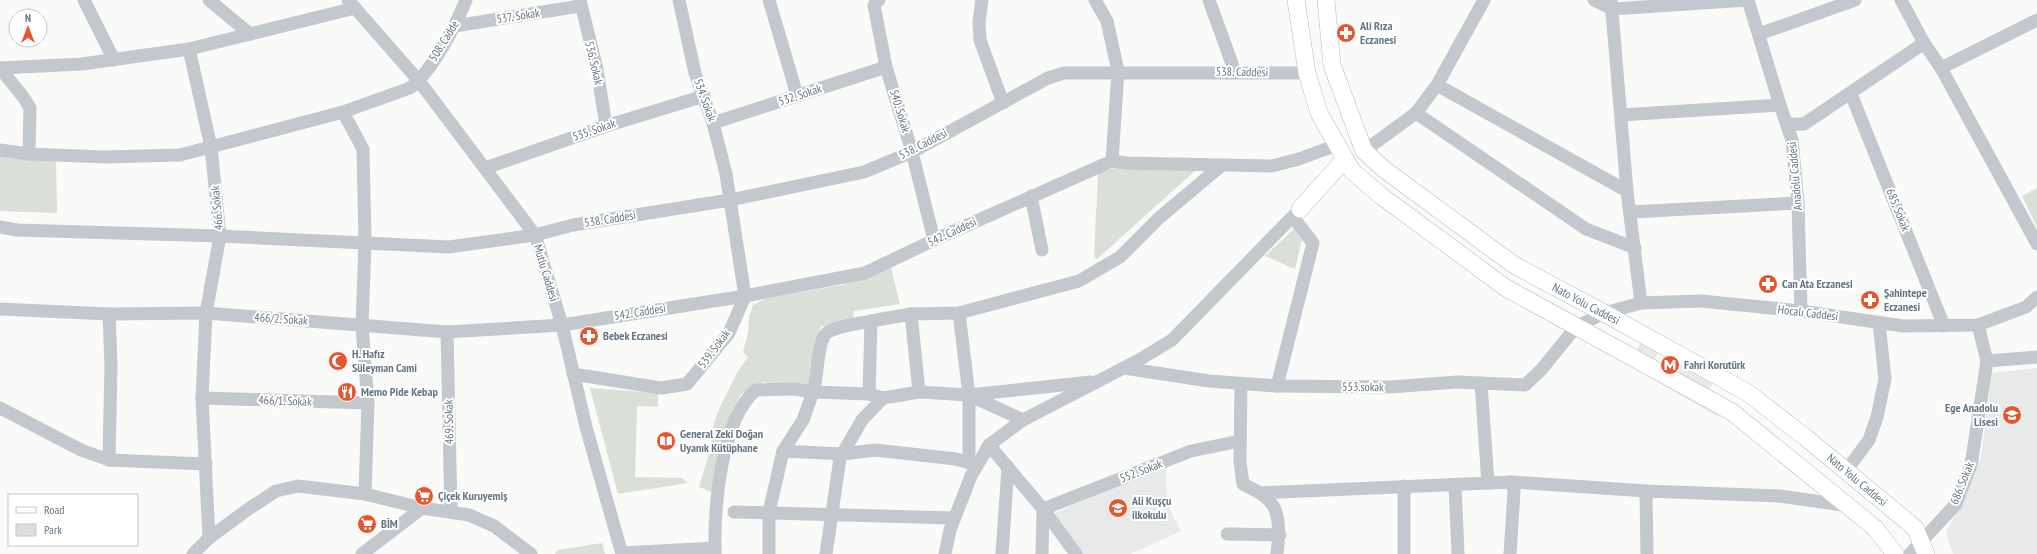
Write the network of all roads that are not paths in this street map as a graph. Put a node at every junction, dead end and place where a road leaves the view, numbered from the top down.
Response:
1 (84, 0) edge
2 (209, 0) edge
3 (466, 0) edge
4 (679, 0) edge
5 (769, 0) edge
6 (982, 0) edge
7 (1095, 0) edge
8 (1209, 0) edge
9 (1296, 0) edge
10 (1326, 0) edge
11 (1484, 0) edge
12 (1594, 0) edge
13 (1748, 0) edge
14 (1855, 0) edge
15 (1901, 0) edge
16 (876, 2) edge
17 (580, 3) edge
18 (351, 4) edge
19 (1612, 5) edge
20 (2037, 20) edge
21 (455, 26) junction
22 (250, 34) junction
23 (1759, 34) junction
24 (1924, 43) junction
25 (189, 49) junction
26 (114, 60) junction
27 (886, 67) junction
28 (0, 68) edge
29 (1941, 68) junction
30 (1118, 71) junction
31 (1235, 72) junction
32 (1307, 73) junction
33 (419, 81) junction
34 (1437, 85) junction
35 (1851, 94) junction
36 (797, 95) junction
37 (704, 96) junction
38 (1003, 103) junction
39 (1780, 105) junction
40 (343, 112) junction
41 (1416, 112) junction
42 (1621, 115) junction
43 (713, 123) junction
44 (1787, 124) junction
45 (606, 126) junction
46 (211, 147) junction
47 (0, 150) edge
48 (1364, 151) junction
49 (912, 152) junction
50 (29, 154) junction
51 (1344, 158) junction
52 (1112, 161) junction
53 (1222, 164) junction
54 (485, 168) junction
55 (1627, 191) junction
56 (1031, 196) junction
57 (730, 200) junction
58 (1798, 203) junction
59 (1631, 212) junction
60 (1297, 213) junction
61 (0, 227) edge
62 (535, 235) junction
63 (220, 236) junction
64 (934, 240) junction
65 (365, 242) junction
66 (2037, 244) edge
67 (1635, 248) junction
68 (1042, 250) dead end
69 (745, 296) junction
70 (2037, 297) edge
71 (1641, 303) junction
72 (0, 309) edge
73 (1801, 311) junction
74 (959, 313) junction
75 (1604, 313) junction
76 (109, 314) junction
77 (206, 314) junction
78 (911, 314) junction
79 (871, 321) junction
80 (1879, 323) junction
81 (362, 325) junction
82 (562, 325) junction
83 (1978, 325) junction
84 (1944, 326) junction
85 (1576, 327) junction
86 (447, 332) junction
87 (2037, 358) edge
88 (1987, 361) junction
89 (1124, 368) junction
90 (573, 374) junction
91 (1098, 381) junction
92 (1481, 383) junction
93 (1241, 384) junction
94 (1277, 386) junction
95 (814, 392) junction
96 (919, 392) junction
97 (869, 394) junction
98 (969, 395) junction
99 (202, 398) junction
100 (883, 398) junction
101 (368, 403) junction
102 (0, 408) edge
103 (1023, 420) junction
104 (1240, 441) junction
105 (989, 446) junction
106 (783, 451) junction
107 (843, 454) junction
108 (109, 460) junction
109 (206, 464) junction
110 (973, 464) junction
111 (1008, 467) junction
112 (1846, 471) junction
113 (1512, 482) junction
114 (1488, 483) junction
115 (1455, 485) junction
116 (1404, 486) junction
117 (1646, 491) junction
118 (1260, 493) junction
119 (365, 494) junction
120 (1849, 506) junction
121 (422, 508) junction
122 (1043, 509) junction
123 (451, 512) junction
124 (734, 512) dead end
125 (769, 512) junction
126 (831, 515) junction
127 (954, 518) junction
128 (1227, 534) dead end
129 (1280, 535) junction
130 (209, 538) junction
131 (1919, 550) edge
132 (715, 551) edge
133 (622, 553) edge
134 (193, 554) edge
135 (362, 554) edge
136 (530, 554) edge
137 (769, 554) edge
138 (826, 554) edge
139 (945, 554) edge
140 (1002, 554) edge
141 (1042, 554) edge
142 (1076, 554) edge
143 (1277, 554) edge
144 (1404, 554) edge
145 (1458, 554) edge
146 (1510, 554) edge
147 (1647, 554) edge
148 (1895, 554) edge

1 - 26 street
2 - 22 street
3 - 21 street, 508. Cadde
4 - 37 street, 534. Sokak
5 - 36 street
6 - 38 street
7 - 30 street
8 - 31 street
9 - 32 main road
10 - 48 main road, Nato Yolu Caddesi
11 - 34 street
12 - 19 street
13 - 19 street
13 - 23 street, Anadolu Caddesi
14 - 23 street
15 - 24 street
16 - 27 street, 540. Sokak
17 - 21 street, 537. Sokak
17 - 45 street, 536. Sokak
18 - 22 street
18 - 33 street, Mutlu Caddesi
19 - 42 street
20 - 29 street
21 - 33 street, 508. Cadde
22 - 25 street
23 - 39 street, Anadolu Caddesi
24 - 29 street
24 - 35 street
25 - 26 street
25 - 46 street, 466. Sokak
26 - 28 street
27 - 36 street, 532. Sokak
27 - 49 street, 540. Sokak
28 - 50 street
29 - 66 street
30 - 31 street, 538. Caddesi
30 - 38 street, 538. Caddesi
30 - 52 street
31 - 32 street, 538. Caddesi
32 - 51 main road
33 - 40 street
33 - 54 street, Mutlu Caddesi
34 - 41 street
34 - 55 street
35 - 44 street
35 - 84 street, 685. Sokak
36 - 43 street, 532. Sokak
37 - 43 street, 534. Sokak
37 - 45 street, 535. Sokak
38 - 49 street, 538. Caddesi
39 - 42 street
39 - 44 street, Anadolu Caddesi
40 - 46 street
40 - 65 street
41 - 48 street
41 - 67 street
42 - 55 street
43 - 57 street, 534. Sokak
44 - 58 street, Anadolu Caddesi
45 - 54 street, 535. Sokak
46 - 50 street
46 - 63 street, 466. Sokak
47 - 50 street
48 - 75 main road, Nato Yolu Caddesi
49 - 57 street, 538. Caddesi
49 - 64 street, 540. Sokak
51 - 53 street
51 - 60 main road
51 - 85 main road
52 - 53 street
52 - 56 street, 542. Caddesi
53 - 74 street
54 - 62 street, Mutlu Caddesi
55 - 59 street
56 - 64 street, 542. Caddesi
56 - 68 street
57 - 62 street, 538. Caddesi
57 - 69 street
58 - 59 street
58 - 73 street, Anadolu Caddesi
59 - 67 street
60 - 89 street
60 - 94 street
61 - 63 street, 538. Caddesi
62 - 65 street, 538. Caddesi
62 - 82 street, Mutlu Caddesi
63 - 65 street, 538. Caddesi
63 - 77 street, 466. Sokak
64 - 69 street, 542. Caddesi
65 - 81 street
67 - 71 street
69 - 82 street, 542. Caddesi
69 - 90 street, 539. Sokak
70 - 83 street, Hocalı Caddesi
71 - 73 street, Hocalı Caddesi
71 - 75 street, Hocalı Caddesi
72 - 76 street, 466/2. Sokak
73 - 80 street, Hocalı Caddesi
74 - 78 street
74 - 98 street
75 - 85 street, Hocalı Caddesi
75 - 112 main road, Nato Yolu Caddesi
76 - 77 street, 466/2. Sokak
76 - 108 street
77 - 81 street, 466/2. Sokak
77 - 99 street, 466. Sokak
78 - 79 street
78 - 96 street
79 - 95 street
79 - 97 street
80 - 84 street, Hocalı Caddesi
80 - 112 street
81 - 86 street, 466/2. Sokak
81 - 101 street
82 - 86 street, 466/2. Sokak
82 - 90 street, Mutlu Caddesi
83 - 84 street, Hocalı Caddesi
83 - 88 street, 686. Sokak
85 - 92 street, 553.sokak
85 - 120 main road
86 - 123 street, 469. Sokak
87 - 88 street
88 - 131 street, 686. Sokak
89 - 91 street
89 - 93 street, 553.sokak
90 - 133 street, Mutlu Caddesi
91 - 98 street
91 - 103 street
92 - 94 street, 553.sokak
92 - 114 street
93 - 94 street, 553.sokak
93 - 104 street
95 - 97 street
95 - 106 street
95 - 132 street
96 - 98 street
96 - 100 street
97 - 100 street
98 - 103 street
98 - 110 street
99 - 101 street, 466/1. Sokak
99 - 109 street, 466. Sokak
100 - 107 street
101 - 119 street
102 - 108 street
103 - 105 street
104 - 118 street
104 - 122 street, 552. Sokak
105 - 110 street
105 - 111 street
106 - 107 street
106 - 125 street
107 - 110 street
107 - 126 street
108 - 109 street
109 - 130 street, 466. Sokak
110 - 127 street
111 - 122 street
111 - 140 street
112 - 131 main road, Nato Yolu Caddesi
113 - 114 street
113 - 117 street
113 - 146 street
114 - 115 street
115 - 116 street
115 - 145 street
116 - 118 street
116 - 144 street
117 - 120 street
117 - 147 street
118 - 129 street
119 - 121 street
119 - 130 street
120 - 148 main road
121 - 123 street
121 - 135 street
122 - 141 street
122 - 142 street
123 - 136 street
124 - 125 street
125 - 126 street
125 - 137 street
126 - 127 street
126 - 138 street
127 - 139 street
128 - 129 street
129 - 143 street
130 - 134 street
132 - 133 street

